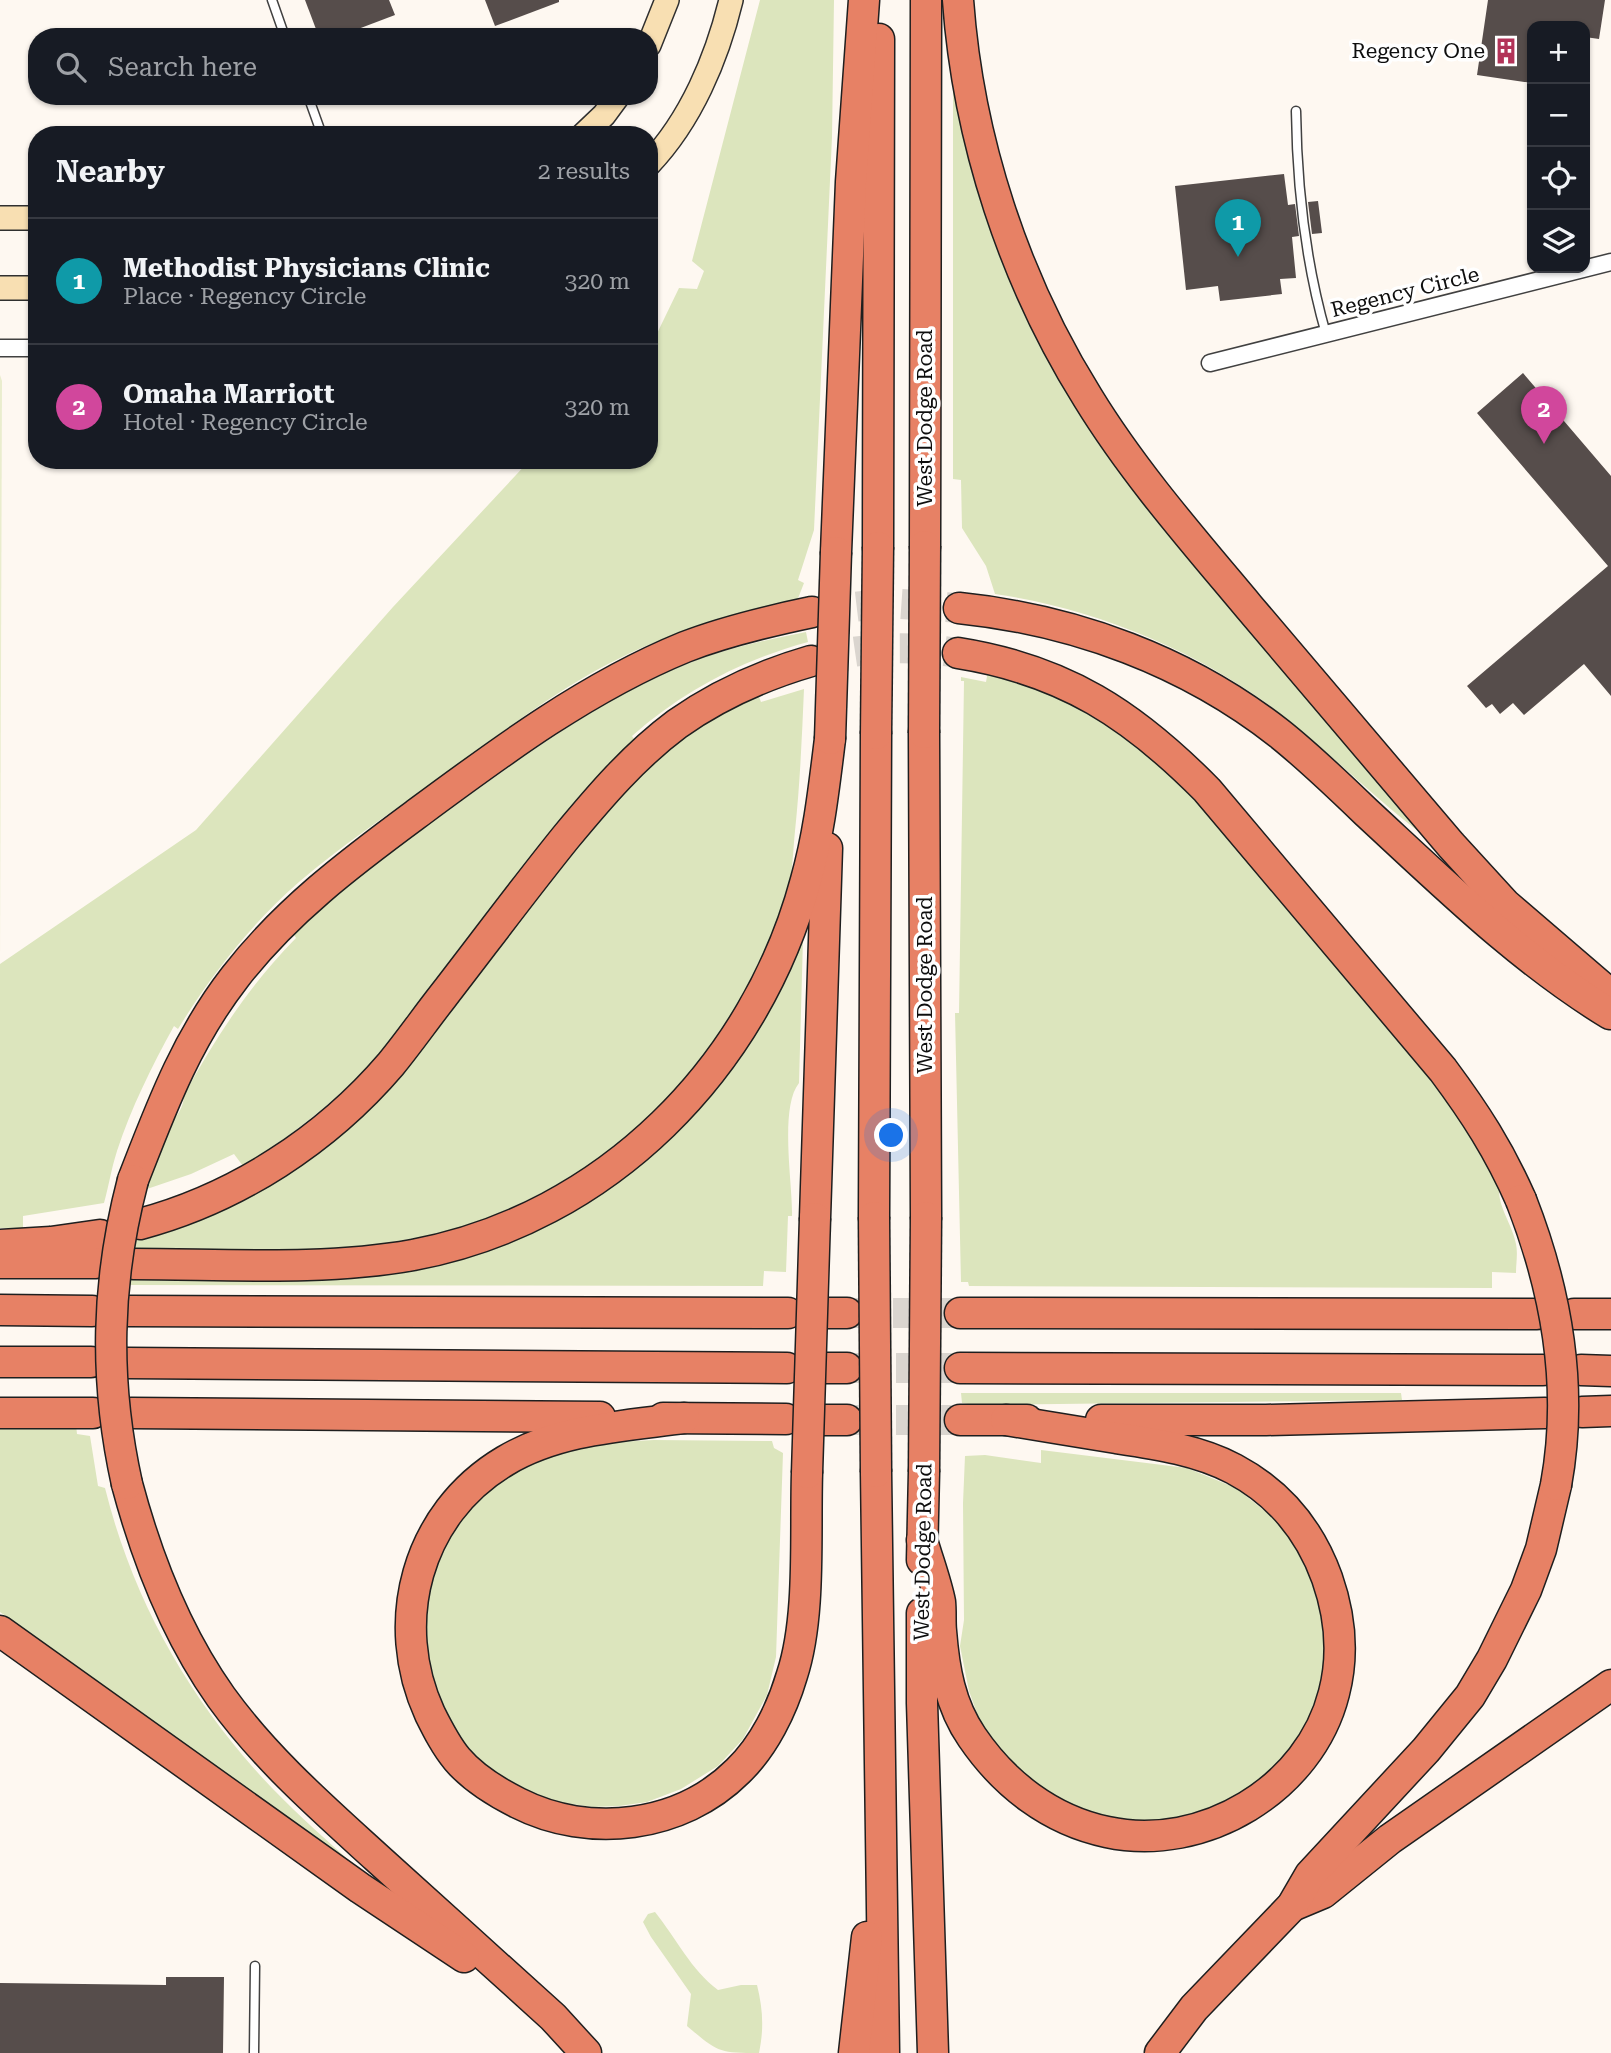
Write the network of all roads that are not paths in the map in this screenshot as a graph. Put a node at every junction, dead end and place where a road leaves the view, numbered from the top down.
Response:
1 (272, 0) edge
2 (667, 0) edge
3 (731, 0) edge
4 (864, 0) edge
5 (879, 0) edge
6 (926, 0) edge
7 (958, 0) edge
8 (282, 28) edge
9 (656, 28) edge
10 (311, 105) edge
11 (611, 105) edge
12 (1296, 111) dead end
13 (319, 126) edge
14 (592, 126) edge
15 (658, 152) edge
16 (0, 218) edge
17 (28, 218) edge
18 (1611, 262) edge
19 (0, 288) edge
20 (28, 288) edge
21 (1325, 334) junction
22 (0, 348) edge
23 (28, 348) edge
24 (1210, 363) dead end
25 (959, 608) tunnel mouth
26 (813, 612) tunnel mouth
27 (958, 653) tunnel mouth
28 (811, 661) tunnel mouth
29 (830, 739) junction
30 (1611, 995) edge
31 (1611, 1014) edge
32 (140, 1224) dead end
33 (0, 1245) edge
34 (0, 1263) edge
35 (133, 1264) dead end
36 (0, 1310) edge
37 (92, 1311) dead end
38 (128, 1311) dead end
39 (788, 1313) dead end
40 (960, 1313) tunnel mouth
41 (1537, 1314) dead end
42 (1574, 1314) dead end
43 (1611, 1314) edge
44 (0, 1362) edge
45 (91, 1362) dead end
46 (127, 1363) dead end
47 (787, 1368) dead end
48 (960, 1368) tunnel mouth
49 (1544, 1370) dead end
50 (1581, 1370) dead end
51 (1611, 1370) edge
52 (0, 1412) edge
53 (93, 1413) dead end
54 (131, 1413) dead end
55 (1545, 1413) dead end
56 (684, 1418) junction
57 (786, 1419) dead end
58 (960, 1420) tunnel mouth
59 (1006, 1420) junction
60 (922, 1540) junction
61 (0, 1631) edge
62 (1611, 1685) edge
63 (880, 1847) junction
64 (1292, 1906) junction
65 (255, 1966) dead end
66 (930, 1970) junction
67 (553, 2017) junction
68 (254, 2053) edge
69 (586, 2053) edge
70 (853, 2053) edge
71 (884, 2053) edge
72 (916, 2053) edge
73 (933, 2053) edge
74 (1160, 2053) edge

1 - 8 lane
2 - 9 main road
3 - 15 main road
4 - 29 highway, bridge
5 - 63 highway, West Dodge Road, bridge
6 - 60 highway, West Dodge Road, bridge
7 - 30 highway
10 - 13 lane
11 - 14 main road
12 - 21 lane
16 - 17 main road
18 - 21 street, Regency Circle
19 - 20 main road
21 - 24 street, Regency Circle
22 - 23 street
25 - 31 highway
26 - 67 highway, bridge
27 - 64 highway, bridge
28 - 32 highway
29 - 35 highway
29 - 56 highway, bridge
33 - 34 highway
36 - 37 highway
38 - 39 highway
40 - 41 highway
42 - 43 highway
44 - 45 highway
46 - 47 highway
48 - 49 highway
50 - 51 highway
52 - 53 highway
54 - 56 highway
55 - 59 highway
56 - 57 highway
58 - 59 highway
59 - 60 highway
60 - 66 highway, West Dodge Road
61 - 67 highway
62 - 64 highway
63 - 70 highway
63 - 71 highway
64 - 74 highway
65 - 68 lane
66 - 72 highway
66 - 73 highway
67 - 69 highway

